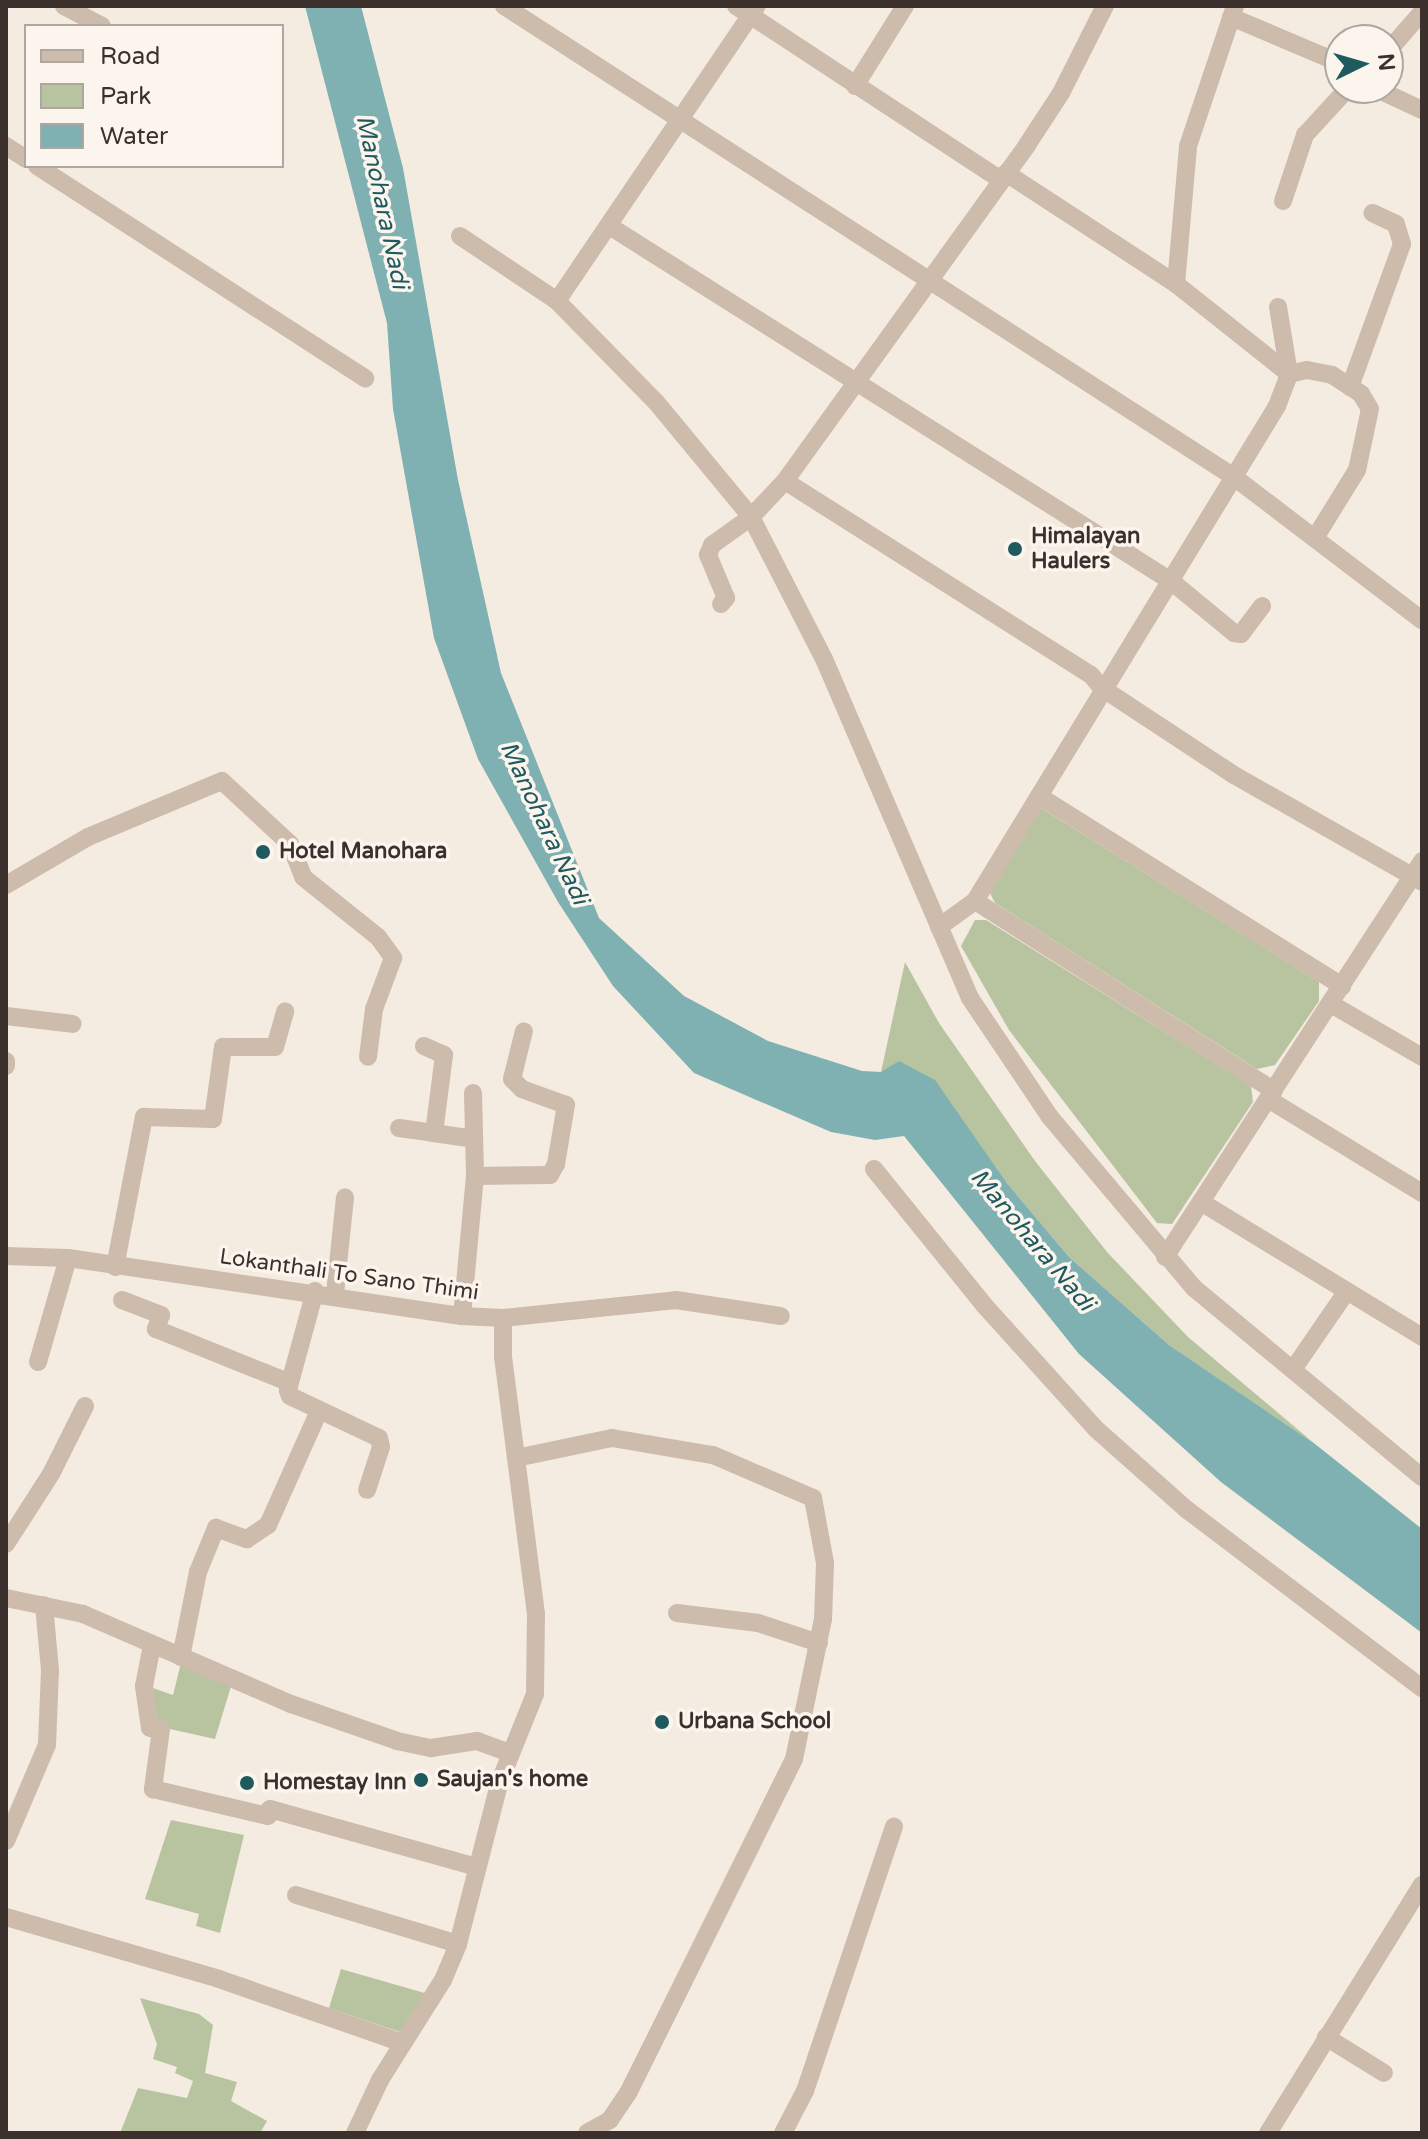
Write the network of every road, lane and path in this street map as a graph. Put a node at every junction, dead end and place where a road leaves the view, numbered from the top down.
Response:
1 (64, 6) edge
2 (504, 6) edge
3 (905, 6) edge
4 (1105, 6) edge
5 (748, 9) edge
6 (1233, 12) edge
7 (1422, 12) edge
8 (98, 24) edge
9 (1404, 33) edge
10 (1324, 55) edge
11 (855, 86) junction
12 (1333, 104) edge
13 (681, 122) junction
14 (6, 146) edge
15 (24, 158) edge
16 (40, 168) edge
17 (1004, 177) junction
18 (1283, 201) dead end
19 (1372, 213) dead end
20 (611, 227) junction
21 (460, 236) dead end
22 (929, 279) junction
23 (1176, 284) junction
24 (557, 301) junction
25 (1278, 307) dead end
26 (1289, 374) junction
27 (365, 378) dead end
28 (854, 381) junction
29 (1350, 387) junction
30 (1234, 477) junction
31 (785, 481) junction
32 (751, 517) junction
33 (1315, 538) junction
34 (1171, 581) junction
35 (721, 604) dead end
36 (1262, 606) dead end
37 (1422, 620) edge
38 (1102, 688) junction
39 (1039, 796) junction
40 (1419, 873) edge
41 (6, 885) edge
42 (975, 901) junction
43 (939, 927) junction
44 (1342, 986) junction
45 (1331, 1004) junction
46 (285, 1011) dead end
47 (6, 1016) edge
48 (73, 1024) dead end
49 (524, 1031) dead end
50 (424, 1046) dead end
51 (368, 1057) dead end
52 (1422, 1057) edge
53 (473, 1093) dead end
54 (1271, 1095) junction
55 (399, 1128) dead end
56 (434, 1133) junction
57 (474, 1139) junction
58 (874, 1169) dead end
59 (475, 1176) junction
60 (1422, 1193) edge
61 (345, 1198) dead end
62 (1201, 1202) junction
63 (6, 1256) edge
64 (1165, 1257) junction
65 (68, 1258) junction
66 (115, 1267) junction
67 (315, 1291) junction
68 (1347, 1291) junction
69 (335, 1294) junction
70 (122, 1300) dead end
71 (462, 1316) junction
72 (781, 1316) dead end
73 (503, 1318) junction
74 (1422, 1337) edge
75 (38, 1362) dead end
76 (1294, 1368) junction
77 (290, 1383) junction
78 (85, 1406) dead end
79 (319, 1411) junction
80 (516, 1458) junction
81 (1422, 1477) edge
82 (367, 1490) dead end
83 (6, 1544) edge
84 (6, 1598) edge
85 (44, 1605) junction
86 (677, 1613) dead end
87 (819, 1643) junction
88 (152, 1645) junction
89 (181, 1657) junction
90 (1422, 1688) edge
91 (510, 1753) junction
92 (894, 1827) dead end
93 (6, 1841) edge
94 (477, 1867) junction
95 (1422, 1885) edge
96 (296, 1895) dead end
97 (6, 1917) edge
98 (458, 1944) junction
99 (1326, 2037) junction
100 (403, 2043) junction
101 (1384, 2073) dead end
102 (355, 2133) edge
103 (587, 2133) edge
104 (783, 2133) edge
105 (1268, 2133) edge

1 - 8 street
2 - 13 street
3 - 11 street
4 - 17 street
5 - 11 street
5 - 13 street
6 - 10 street
6 - 23 street
7 - 9 street
11 - 17 street
12 - 18 street
13 - 20 street
13 - 22 street
14 - 15 street
16 - 27 street
17 - 22 street
17 - 23 street
19 - 29 street
20 - 24 street
20 - 28 street
21 - 24 street
22 - 28 street
22 - 30 street
23 - 26 street
24 - 32 street
25 - 26 street
26 - 29 street
26 - 30 street
28 - 31 street
28 - 34 street
29 - 33 street
30 - 33 street
30 - 34 street
31 - 32 street
31 - 38 street
32 - 35 street
32 - 43 street
33 - 37 street
34 - 36 street
34 - 38 street
38 - 39 street
38 - 40 street
39 - 42 street
39 - 44 street
40 - 44 street
41 - 51 street
42 - 43 street
42 - 54 street
43 - 64 street
44 - 45 street
45 - 52 street
45 - 54 street
46 - 66 street
47 - 48 street
49 - 59 street
50 - 56 street
53 - 57 street
54 - 60 street
54 - 62 street
55 - 56 street
56 - 57 street
57 - 59 street
58 - 90 street
59 - 71 street
61 - 69 street
62 - 64 street
62 - 68 street
63 - 65 street, Lokanthali To Sano Thimi
64 - 76 street
65 - 66 street, Lokanthali To Sano Thimi
65 - 75 street
66 - 67 street, Lokanthali To Sano Thimi
67 - 69 street, Lokanthali To Sano Thimi
67 - 77 street
68 - 74 street
68 - 76 street
69 - 71 street, Lokanthali To Sano Thimi
70 - 77 street
71 - 73 street, Lokanthali To Sano Thimi
72 - 73 street, Lokanthali To Sano Thimi
73 - 80 street
76 - 81 street
77 - 79 street
78 - 83 street
79 - 82 street
79 - 89 street
80 - 87 street
80 - 91 street
84 - 85 street
85 - 88 street
85 - 93 street
86 - 87 street
87 - 103 street
88 - 89 street
88 - 94 street
89 - 91 street
91 - 94 street
92 - 104 street
94 - 98 street
95 - 99 street
96 - 98 street
97 - 100 street
98 - 100 street
99 - 101 street
99 - 105 street
100 - 102 street

